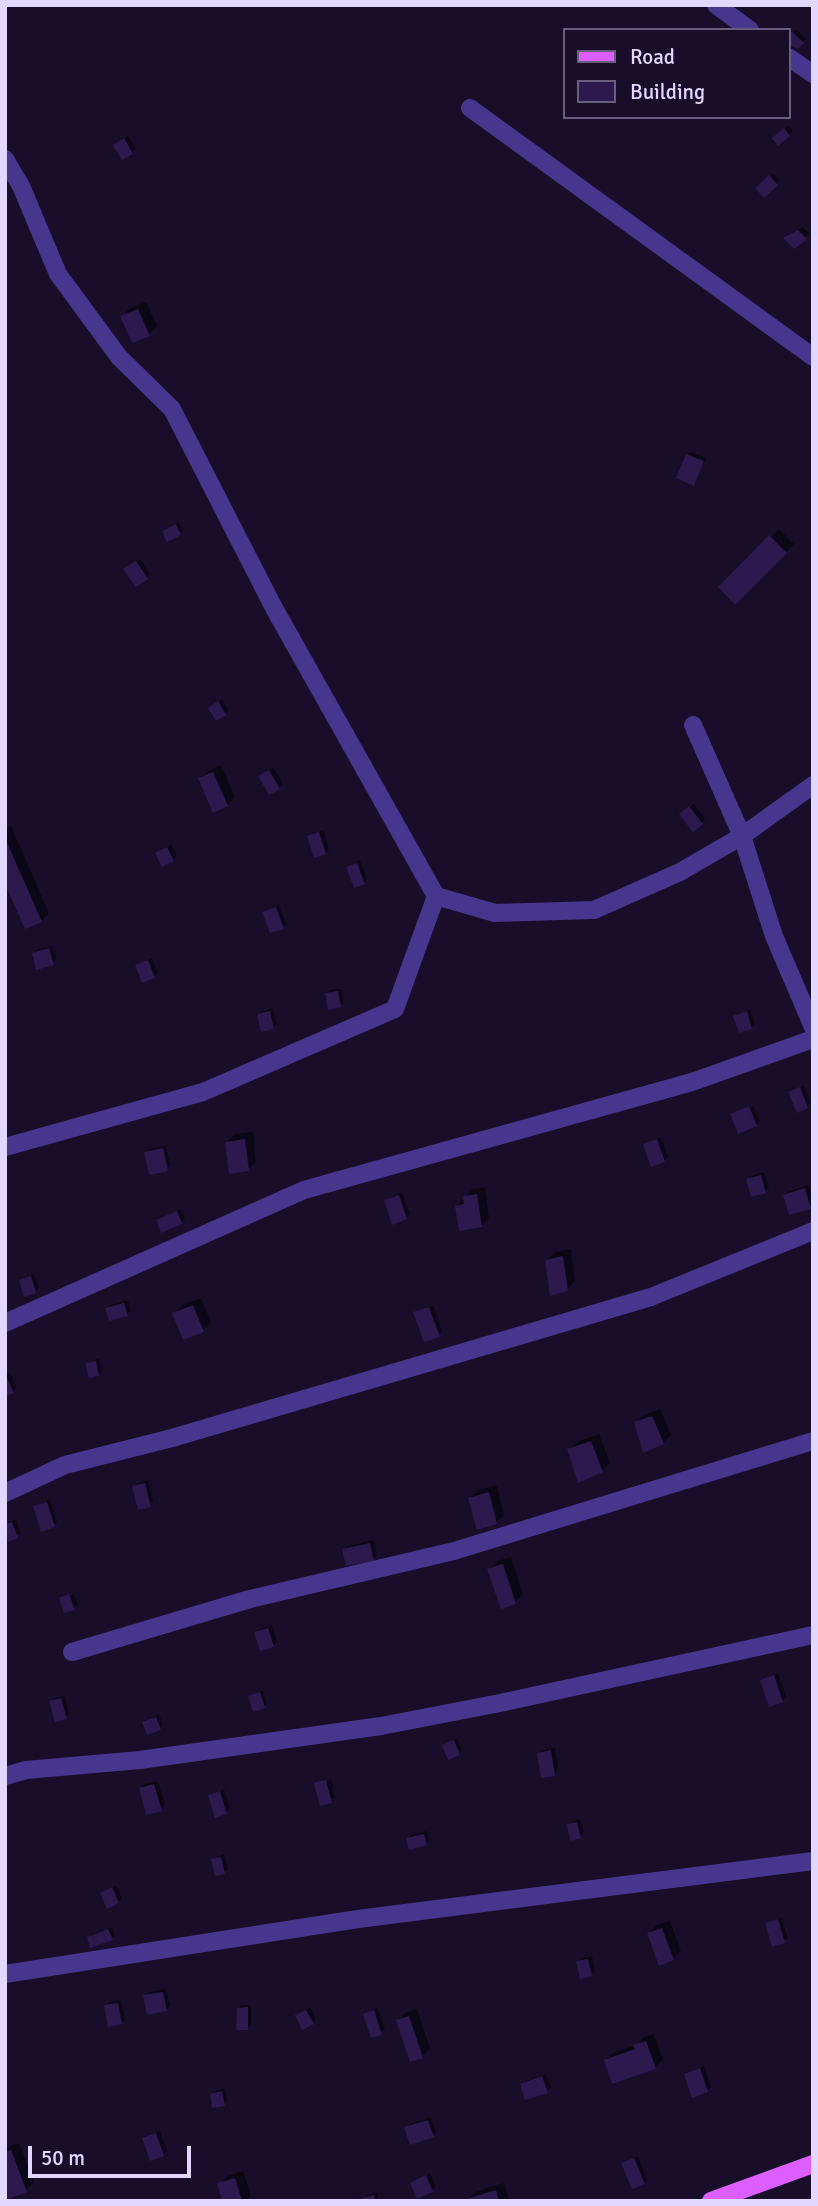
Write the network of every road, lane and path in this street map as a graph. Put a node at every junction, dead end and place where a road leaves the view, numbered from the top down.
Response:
1 (716, 5) edge
2 (747, 28) edge
3 (790, 58) edge
4 (813, 74) edge
5 (470, 107) dead end
6 (5, 159) edge
7 (813, 357) edge
8 (693, 725) dead end
9 (813, 785) edge
10 (742, 836) junction
11 (436, 896) junction
12 (813, 1027) edge
13 (813, 1039) edge
14 (5, 1147) edge
15 (813, 1231) edge
16 (5, 1323) edge
17 (813, 1441) edge
18 (5, 1493) edge
19 (813, 1635) edge
20 (72, 1652) dead end
21 (5, 1776) edge
22 (813, 1861) edge
23 (5, 1973) edge
24 (813, 2164) edge
25 (711, 2201) edge

1 - 2 street
3 - 4 street
5 - 7 street
6 - 11 street
8 - 10 street
9 - 10 street
10 - 11 street
10 - 12 street
11 - 14 street
13 - 16 street
15 - 18 street
17 - 20 street
19 - 21 street
22 - 23 street
24 - 25 main road

